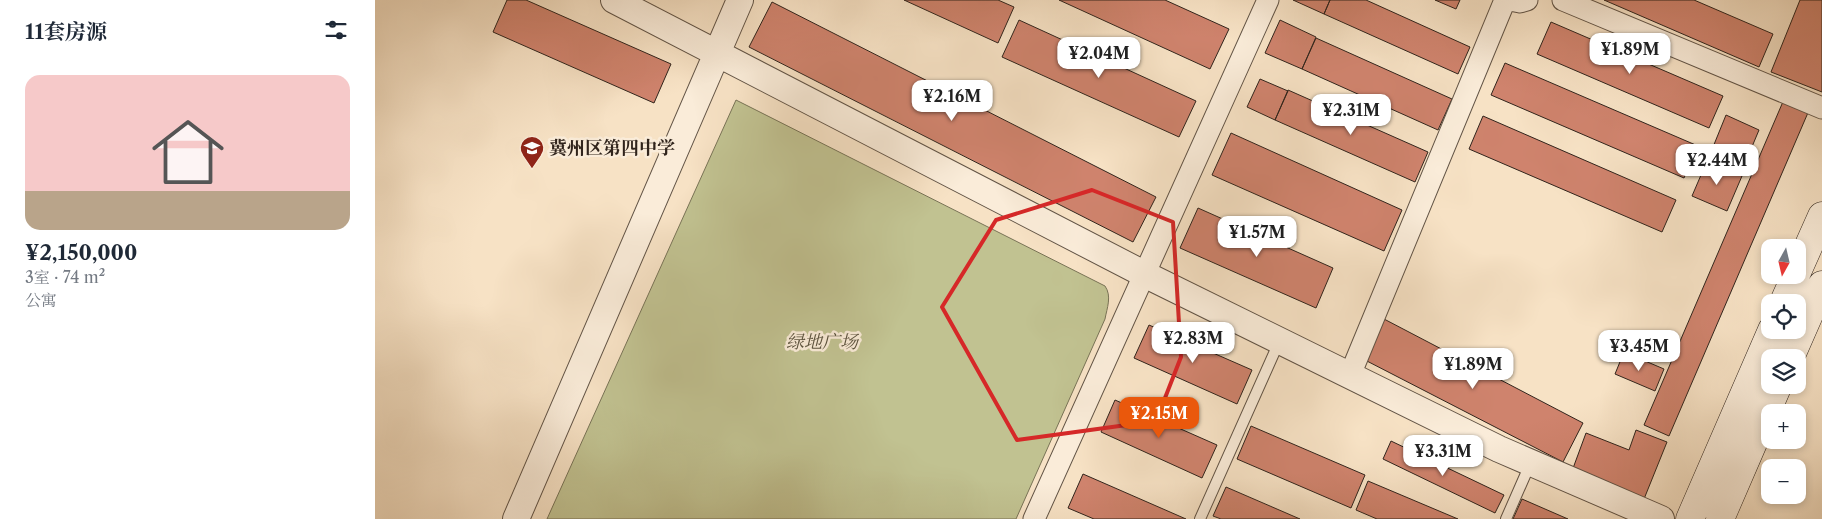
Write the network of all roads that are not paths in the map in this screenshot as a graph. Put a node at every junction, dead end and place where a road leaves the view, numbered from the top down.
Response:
1 (614, 0) edge
2 (740, 0) edge
3 (1268, 0) edge
4 (1505, 0) edge
5 (1510, 0) edge
6 (1527, 0) edge
7 (1563, 0) edge
8 (717, 54) junction
9 (1822, 108) edge
10 (1822, 216) edge
11 (1806, 253) edge
12 (1144, 274) junction
13 (1822, 285) edge
14 (1769, 339) edge
15 (1279, 340) junction
16 (1794, 349) edge
17 (1349, 375) junction
18 (1774, 394) edge
19 (1531, 462) junction
20 (516, 519) edge
21 (1034, 519) edge
22 (1200, 519) edge
23 (1507, 519) edge
24 (1661, 519) edge
25 (1690, 519) edge
26 (1720, 519) edge

1 - 8 street
2 - 8 street
3 - 12 street
4 - 17 street
5 - 6 street
7 - 9 street
8 - 12 street
8 - 20 street
10 - 11 main road
12 - 15 street
12 - 21 street
13 - 16 main road
14 - 25 main road
15 - 17 street
15 - 22 lane
17 - 19 street
18 - 26 main road
19 - 23 lane
19 - 24 street

